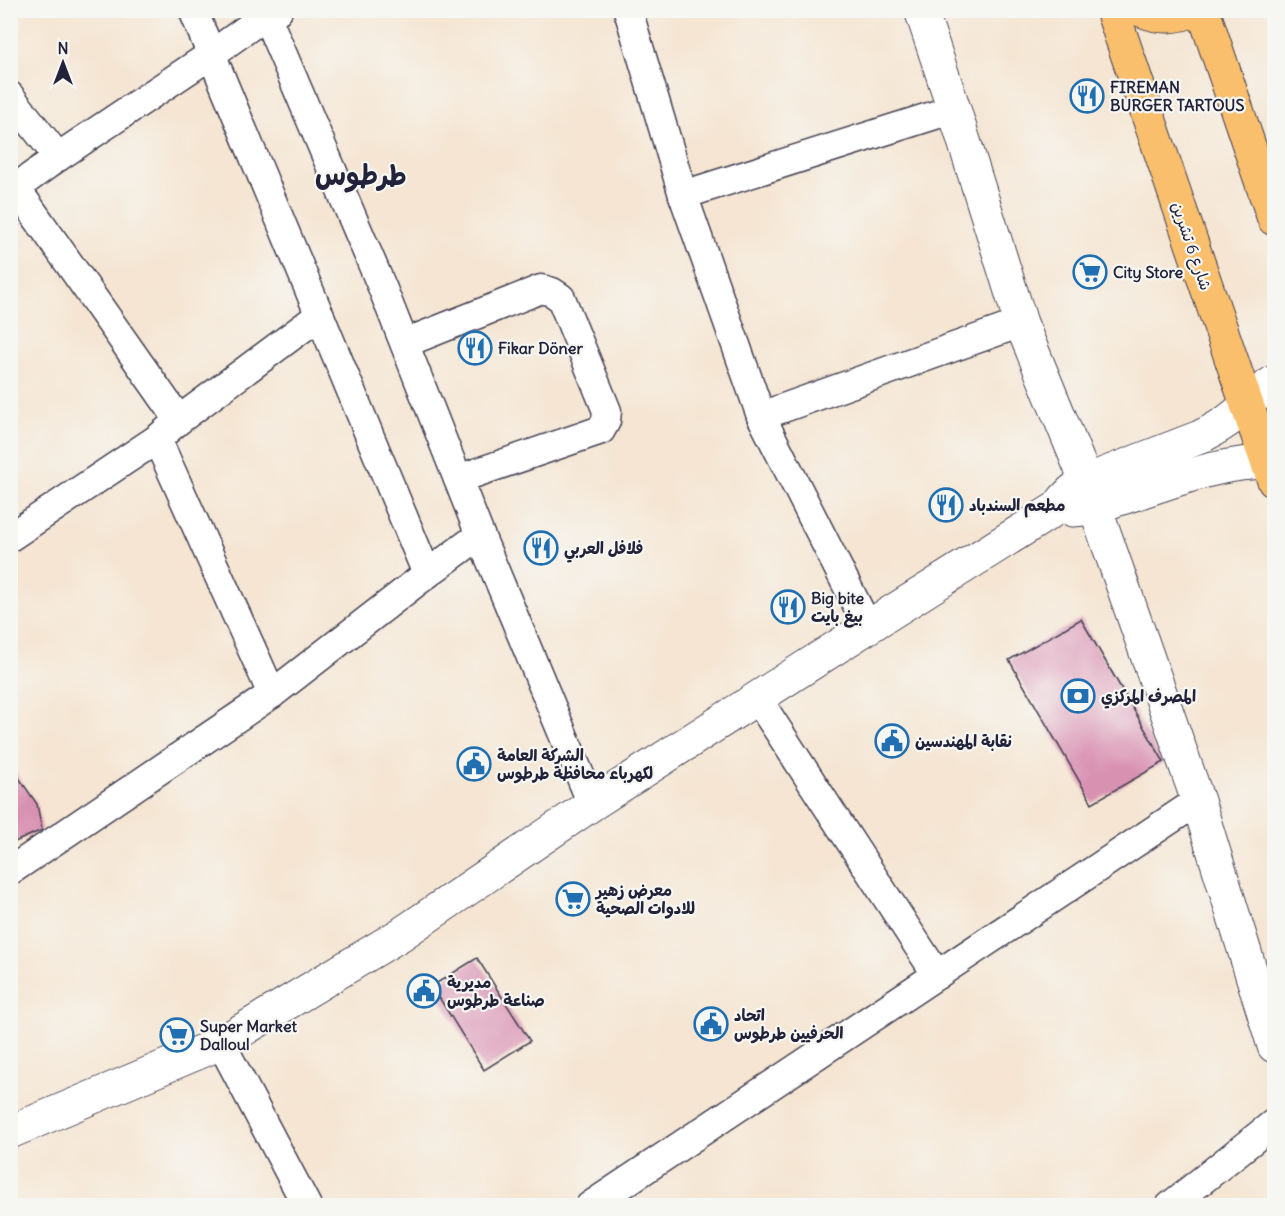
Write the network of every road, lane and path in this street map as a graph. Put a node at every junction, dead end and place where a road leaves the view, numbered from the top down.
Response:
1 (193, 10) edge
2 (628, 10) edge
3 (921, 10) edge
4 (1112, 10) edge
5 (1141, 10) edge
6 (1196, 10) edge
7 (1203, 10) edge
8 (272, 13) edge
9 (212, 54) junction
10 (10, 96) edge
11 (954, 109) junction
12 (58, 157) junction
13 (13, 190) edge
14 (683, 195) junction
15 (1275, 219) edge
16 (320, 315) junction
17 (1021, 323) junction
18 (405, 343) junction
19 (1275, 381) edge
20 (1247, 405) junction
21 (761, 416) junction
22 (179, 420) junction
23 (157, 439) junction
24 (1272, 468) edge
25 (458, 479) junction
26 (1090, 494) junction
27 (480, 535) junction
28 (10, 537) edge
29 (427, 574) junction
30 (868, 627) junction
31 (272, 694) junction
32 (757, 698) junction
33 (1198, 801) junction
34 (592, 804) junction
35 (10, 871) edge
36 (937, 975) junction
37 (221, 1042) junction
38 (1275, 1046) edge
39 (1275, 1123) edge
40 (10, 1132) edge
41 (307, 1206) edge
42 (590, 1206) edge
43 (1170, 1206) edge

1 - 9 street
2 - 14 street
3 - 11 street
4 - 20 main road, شارع 6 تشرين
5 - 6 main road
7 - 15 main road
8 - 9 street
8 - 18 street
9 - 12 street
9 - 16 street
10 - 12 street
11 - 14 street
11 - 17 street
12 - 13 street
13 - 22 street
14 - 21 street
16 - 22 street
16 - 29 street
17 - 21 street
17 - 26 street
18 - 25 street
18 - 25 street
19 - 20 street
20 - 24 main road, شارع 6 تشرين
20 - 26 street
21 - 30 street
22 - 23 street
23 - 28 street
23 - 31 street
24 - 26 street
25 - 27 street
26 - 30 street
26 - 33 street
27 - 29 street
27 - 34 street
29 - 31 street
30 - 32 street
31 - 35 street
32 - 34 street
32 - 36 street
33 - 36 street
33 - 38 street
34 - 37 street
36 - 42 street
37 - 40 street
37 - 41 street
39 - 43 street

